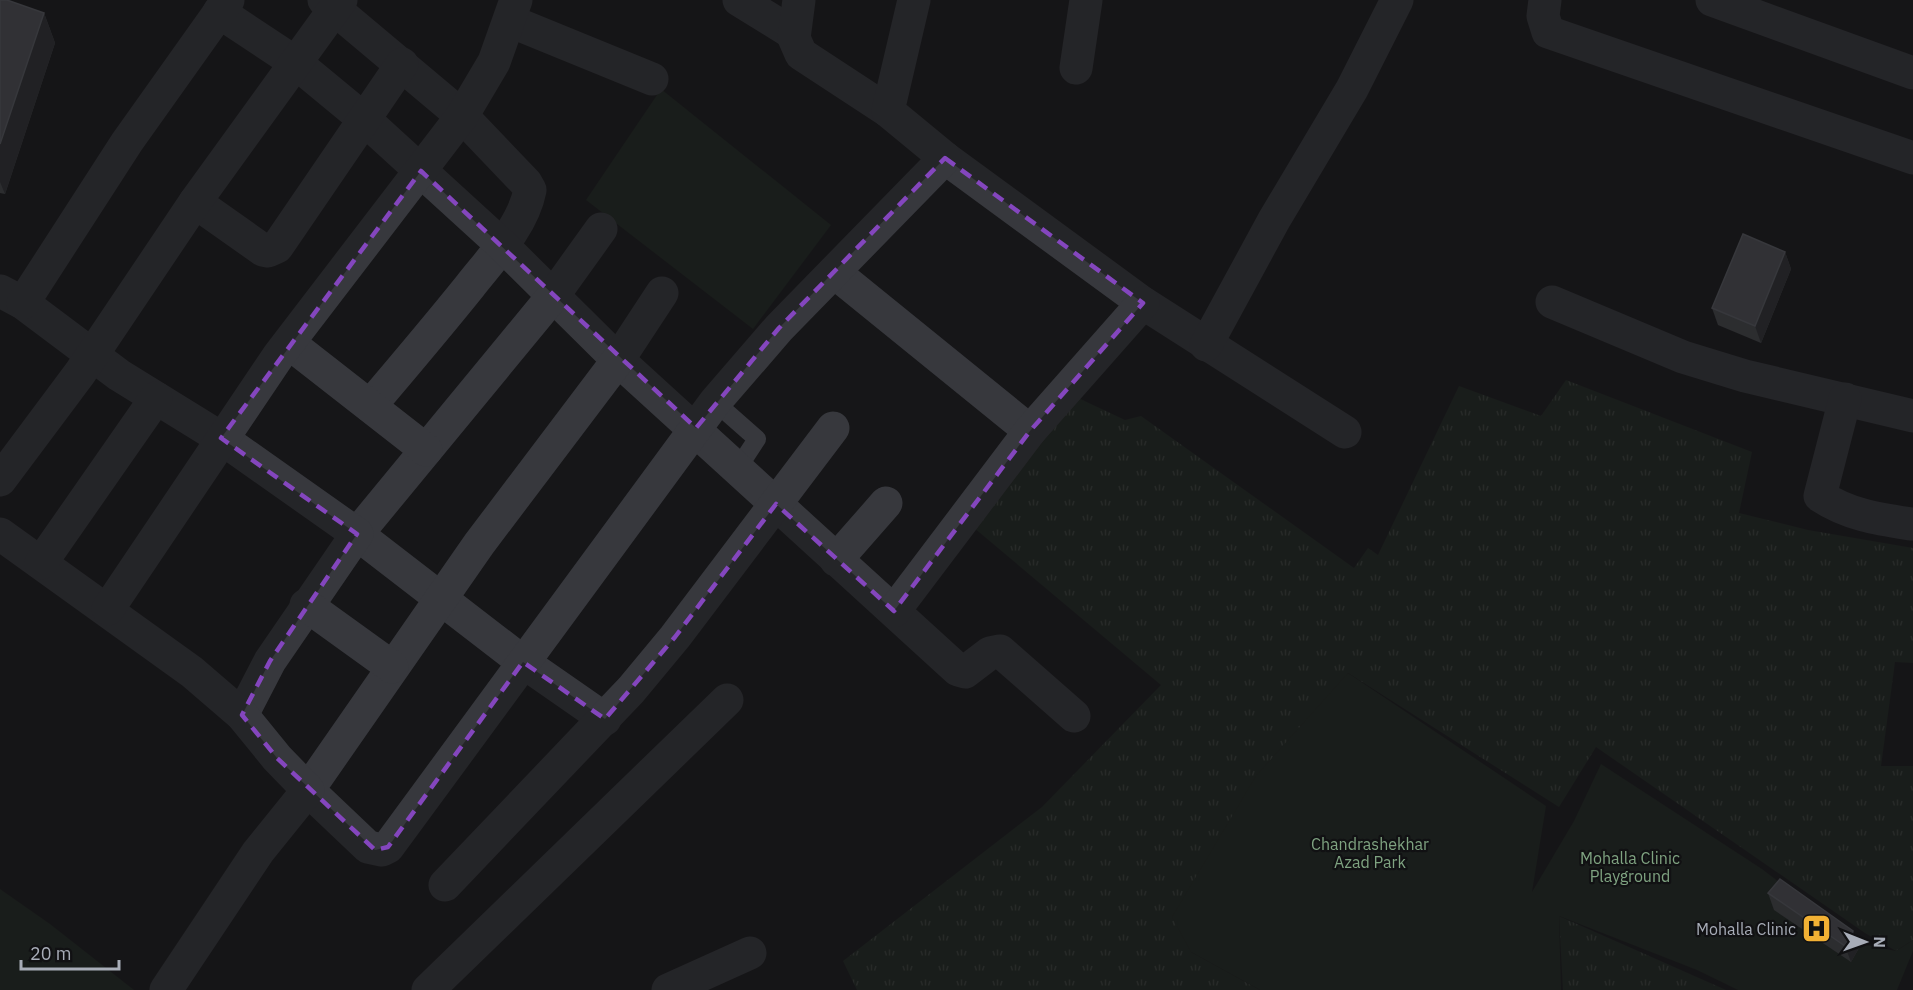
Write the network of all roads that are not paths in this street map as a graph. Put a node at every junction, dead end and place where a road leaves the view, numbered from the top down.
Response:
1 (739, 0) edge
2 (799, 0) edge
3 (914, 0) edge
4 (1086, 0) edge
5 (1397, 0) edge
6 (1545, 0) edge
7 (1712, 0) edge
8 (333, 3) edge
9 (223, 6) edge
10 (513, 11) edge
11 (794, 34) junction
12 (296, 63) junction
13 (402, 64) junction
14 (1076, 68) dead end
15 (1913, 73) edge
16 (652, 79) dead end
17 (888, 111) junction
18 (462, 116) junction
19 (365, 120) junction
20 (945, 158) junction
21 (1913, 158) edge
22 (421, 171) junction
23 (195, 202) junction
24 (601, 229) dead end
25 (502, 245) junction
26 (834, 272) junction
27 (662, 293) dead end
28 (553, 296) junction
29 (12, 297) edge
30 (1143, 303) junction
31 (1552, 303) dead end
32 (289, 343) junction
33 (1206, 345) junction
34 (92, 356) junction
35 (618, 360) junction
36 (156, 398) junction
37 (1845, 399) junction
38 (715, 402) junction
39 (370, 406) junction
40 (1913, 416) edge
41 (696, 428) junction
42 (833, 428) dead end
43 (1030, 431) junction
44 (1345, 432) dead end
45 (221, 438) junction
46 (426, 450) junction
47 (738, 468) junction
48 (0, 480) edge
49 (886, 503) dead end
50 (776, 504) junction
51 (1911, 524) dead end
52 (0, 534) edge
53 (357, 534) junction
54 (836, 560) junction
55 (41, 563) junction
56 (441, 598) junction
57 (306, 605) junction
58 (108, 609) junction
59 (894, 611) junction
60 (523, 662) junction
61 (392, 666) junction
62 (727, 700) dead end
63 (242, 715) junction
64 (1074, 716) dead end
65 (605, 719) junction
66 (308, 790) junction
67 (446, 885) dead end
68 (750, 953) dead end
69 (166, 990) edge
70 (428, 990) edge
71 (668, 990) edge

1 - 11 street
2 - 11 street
3 - 17 street
4 - 14 street
5 - 33 street
6 - 21 street
7 - 15 street
8 - 12 street
8 - 13 street
9 - 12 street
9 - 29 street
10 - 16 street
10 - 18 street
11 - 17 street
12 - 19 street
12 - 23 street
13 - 18 street
13 - 19 street
17 - 20 street
18 - 22 street
18 - 25 street
19 - 22 street
19 - 23 street
20 - 26 street
20 - 30 street
22 - 25 street
22 - 32 street
23 - 34 street
24 - 28 street
25 - 28 street
25 - 39 street
26 - 38 street
26 - 43 street
27 - 35 street
28 - 35 street
28 - 46 street
29 - 34 street
30 - 33 street
30 - 43 street
31 - 37 street
32 - 39 street
32 - 45 street
33 - 44 street
34 - 36 street
34 - 48 street
35 - 41 street
35 - 56 street
36 - 45 street
36 - 55 street
37 - 40 street
37 - 51 street
38 - 41 street
38 - 47 lane
39 - 46 street
41 - 47 street
41 - 60 street
42 - 50 street
43 - 59 street
45 - 53 street
45 - 58 street
46 - 53 street
47 - 50 street
49 - 54 street
50 - 54 street
50 - 65 street
52 - 55 street
53 - 56 street
53 - 57 street
54 - 59 street
55 - 58 street
56 - 60 street
56 - 61 street
57 - 61 street
57 - 63 street
58 - 63 street
59 - 64 street
60 - 65 street
60 - 66 street
61 - 66 street
62 - 70 street
63 - 66 street
65 - 67 street
66 - 69 street
68 - 71 street

